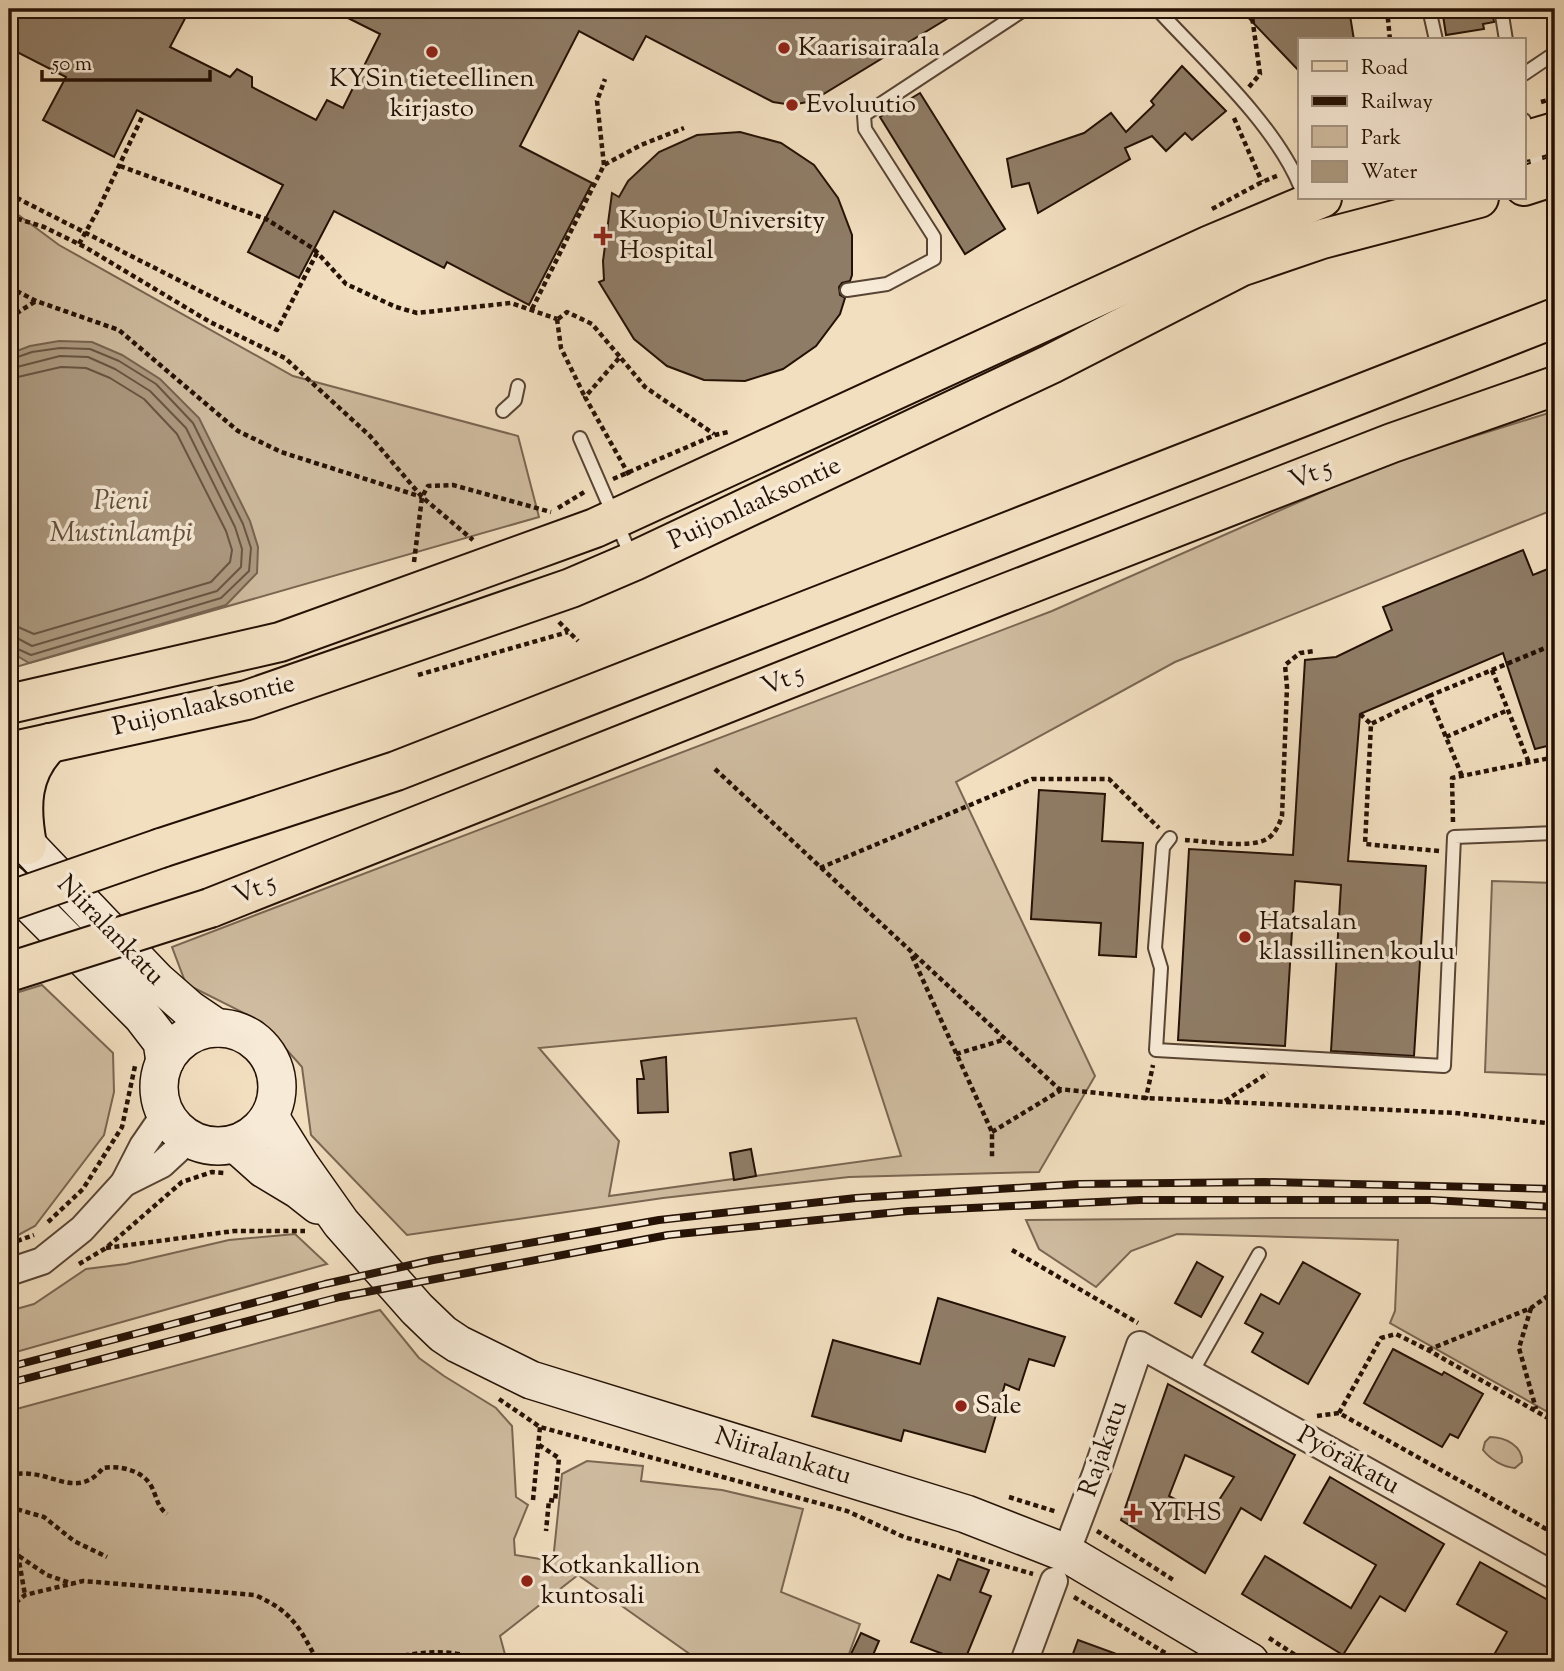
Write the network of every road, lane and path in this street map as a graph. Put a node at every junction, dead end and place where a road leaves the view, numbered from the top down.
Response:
1 (1025, 9) edge
2 (1157, 9) edge
3 (1251, 9) edge
4 (1387, 9) edge
5 (1429, 9) edge
6 (1501, 9) edge
7 (1390, 38) edge
8 (1436, 38) edge
9 (1506, 38) edge
10 (1555, 53) edge
11 (1526, 73) edge
12 (605, 79) dead end
13 (1239, 98) junction
14 (144, 113) dead end
15 (684, 128) dead end
16 (1534, 133) edge
17 (604, 165) junction
18 (120, 166) junction
19 (1298, 180) edge
20 (1540, 181) edge
21 (1262, 182) dead end
22 (9, 194) edge
23 (1449, 200) edge
24 (1312, 209) edge
25 (9, 216) edge
26 (85, 232) junction
27 (79, 244) junction
28 (317, 253) junction
29 (9, 287) edge
30 (847, 290) dead end
31 (36, 301) junction
32 (532, 309) junction
33 (9, 318) edge
34 (1555, 318) edge
35 (557, 319) junction
36 (620, 357) junction
37 (518, 386) dead end
38 (1555, 386) edge
39 (586, 397) junction
40 (503, 411) dead end
41 (715, 435) dead end
42 (580, 438) dead end
43 (629, 474) dead end
44 (422, 497) junction
45 (552, 513) dead end
46 (473, 540) dead end
47 (613, 545) junction
48 (413, 571) dead end
49 (558, 621) dead end
50 (578, 641) dead end
51 (1555, 644) edge
52 (1315, 651) dead end
53 (1492, 670) junction
54 (1429, 696) junction
55 (9, 704) edge
56 (1508, 710) junction
57 (1360, 714) dead end
58 (1371, 724) junction
59 (1446, 737) junction
60 (50, 743) junction
61 (9, 752) edge
62 (1555, 757) edge
63 (1529, 763) junction
64 (715, 769) dead end
65 (1462, 776) junction
66 (1555, 833) edge
67 (18, 836) edge
68 (1454, 837) junction
69 (1170, 838) junction
70 (1453, 853) junction
71 (820, 867) junction
72 (9, 883) edge
73 (9, 901) edge
74 (911, 952) junction
75 (9, 972) edge
76 (217, 1028) junction
77 (1004, 1040) junction
78 (1156, 1050) junction
79 (956, 1054) junction
80 (1289, 1059) junction
81 (150, 1063) junction
82 (1059, 1089) junction
83 (1146, 1098) junction
84 (1224, 1102) junction
85 (270, 1117) junction
86 (1555, 1124) edge
87 (177, 1127) junction
88 (992, 1132) junction
89 (236, 1144) junction
90 (992, 1157) dead end
91 (46, 1225) dead end
92 (329, 1227) junction
93 (36, 1234) dead end
94 (9, 1244) edge
95 (106, 1248) dead end
96 (1012, 1250) dead end
97 (1259, 1254) dead end
98 (9, 1272) edge
99 (1555, 1291) edge
100 (1531, 1308) junction
101 (1142, 1335) junction
102 (1428, 1350) junction
103 (1191, 1374) junction
104 (495, 1396) dead end
105 (1536, 1410) junction
106 (1339, 1413) junction
107 (1315, 1417) dead end
108 (1555, 1422) edge
109 (540, 1427) junction
110 (539, 1445) junction
111 (9, 1474) edge
112 (533, 1500) dead end
113 (9, 1506) edge
114 (167, 1514) dead end
115 (546, 1531) dead end
116 (1555, 1534) edge
117 (18, 1556) junction
118 (107, 1557) dead end
119 (1060, 1567) junction
120 (1555, 1576) edge
121 (73, 1584) junction
122 (25, 1595) junction
123 (9, 1608) edge
124 (318, 1662) edge
125 (362, 1662) edge
126 (482, 1662) edge
127 (1024, 1662) edge
128 (1180, 1662) edge
129 (1251, 1662) edge

1 - 30 lane
2 - 13 lane
3 - 13 path
4 - 7 path
5 - 8 lane
6 - 9 lane
10 - 11 lane
12 - 17 path
13 - 19 lane
13 - 21 path
14 - 18 path
15 - 17 path
16 - 20 lane
17 - 32 path
18 - 26 path
18 - 28 path
22 - 26 path
23 - 24 main road, Puijonlaaksontie
24 - 47 main road, Puijonlaaksontie
25 - 27 path
26 - 27 path
26 - 28 path
27 - 44 path
28 - 32 path
29 - 31 path
31 - 33 path
31 - 44 path
32 - 35 path
34 - 73 main road, bridge
35 - 36 path
35 - 39 path
36 - 39 path
36 - 41 path
37 - 40 lane
38 - 75 main road, Vt 5, bridge
39 - 43 path
42 - 47 lane
44 - 45 path
44 - 46 path
44 - 48 path
47 - 55 main road, Puijonlaaksontie
47 - 60 main road, Puijonlaaksontie
49 - 50 path
51 - 53 path
52 - 69 path
53 - 54 path
53 - 56 path
54 - 58 path
54 - 59 path
56 - 59 path
56 - 63 path
57 - 58 path
58 - 70 path
59 - 65 path
60 - 61 main road, Puijonlaaksontie
60 - 67 main road
62 - 63 path
63 - 65 path
64 - 71 path
65 - 68 path
66 - 68 lane
67 - 76 main road, Niiralankatu
68 - 70 lane
69 - 71 path
69 - 78 lane
70 - 80 lane
71 - 74 path
72 - 81 main road, Niiralankatu
74 - 77 path
74 - 79 path
76 - 81 main road
76 - 85 main road
77 - 79 path
77 - 82 path
78 - 80 lane
78 - 83 path
79 - 88 path
80 - 84 path
81 - 87 main road
81 - 91 path
82 - 83 path
82 - 88 path
83 - 84 path
84 - 86 path
85 - 89 main road
85 - 92 main road, Niiralankatu
87 - 89 main road
87 - 98 street
88 - 90 path
89 - 92 main road, Niiralankatu
92 - 95 path
92 - 119 main road, Niiralankatu
93 - 94 path
96 - 101 path
97 - 103 lane
99 - 100 path
100 - 102 path
100 - 105 path
101 - 103 street, Pyöräkatu
101 - 119 street, Rajakatu
102 - 105 path
102 - 106 path
103 - 120 street, Pyöräkatu
104 - 109 path
105 - 108 path
106 - 107 path
106 - 116 path
109 - 110 path
109 - 119 path
110 - 112 path
110 - 115 path
111 - 114 path
113 - 117 path
113 - 118 path
117 - 121 path
117 - 122 path
119 - 127 street, Rajakatu
119 - 128 path
119 - 129 main road, Niiralankatu
121 - 122 path
121 - 124 path
122 - 123 path
125 - 126 path

